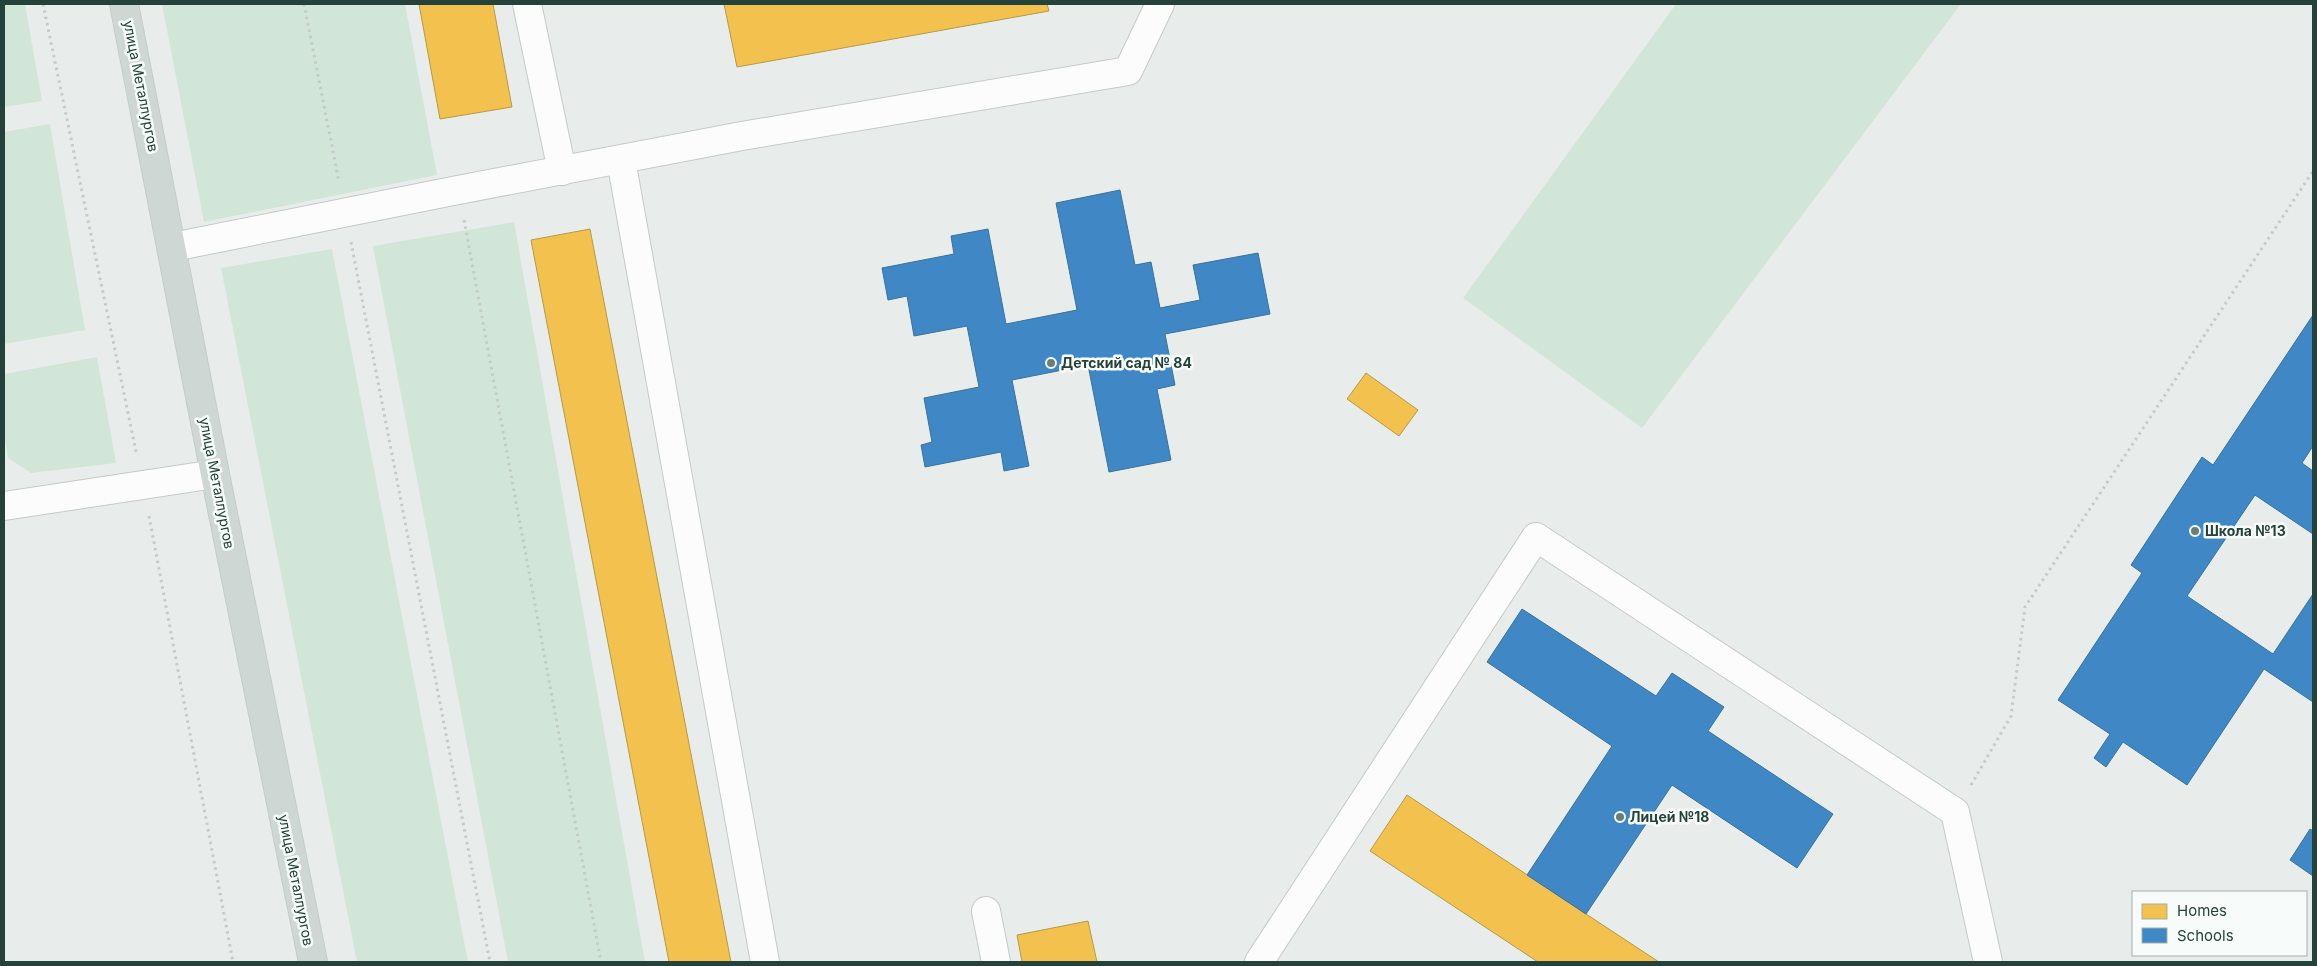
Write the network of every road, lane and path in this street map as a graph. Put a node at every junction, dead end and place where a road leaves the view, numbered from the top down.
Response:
1 (124, 4) edge
2 (304, 4) edge
3 (527, 4) edge
4 (1160, 4) edge
5 (621, 160) junction
6 (562, 171) junction
7 (2313, 171) edge
8 (458, 190) junction
9 (345, 212) junction
10 (173, 247) junction
11 (215, 474) junction
12 (4, 506) edge
13 (1955, 812) junction
14 (986, 911) dead end
15 (313, 962) edge
16 (490, 962) edge
17 (601, 962) edge
18 (765, 962) edge
19 (996, 962) edge
20 (1259, 962) edge
21 (1988, 962) edge

1 - 10 main road, улица Металлургов
2 - 9 path
3 - 6 lane
4 - 5 lane
5 - 6 lane
5 - 18 lane
6 - 8 lane
7 - 13 path
8 - 9 lane
8 - 17 path
9 - 10 lane
9 - 16 path
10 - 11 main road, улица Металлургов
11 - 12 lane
11 - 15 main road, улица Металлургов
13 - 20 lane
13 - 21 lane
14 - 19 lane

